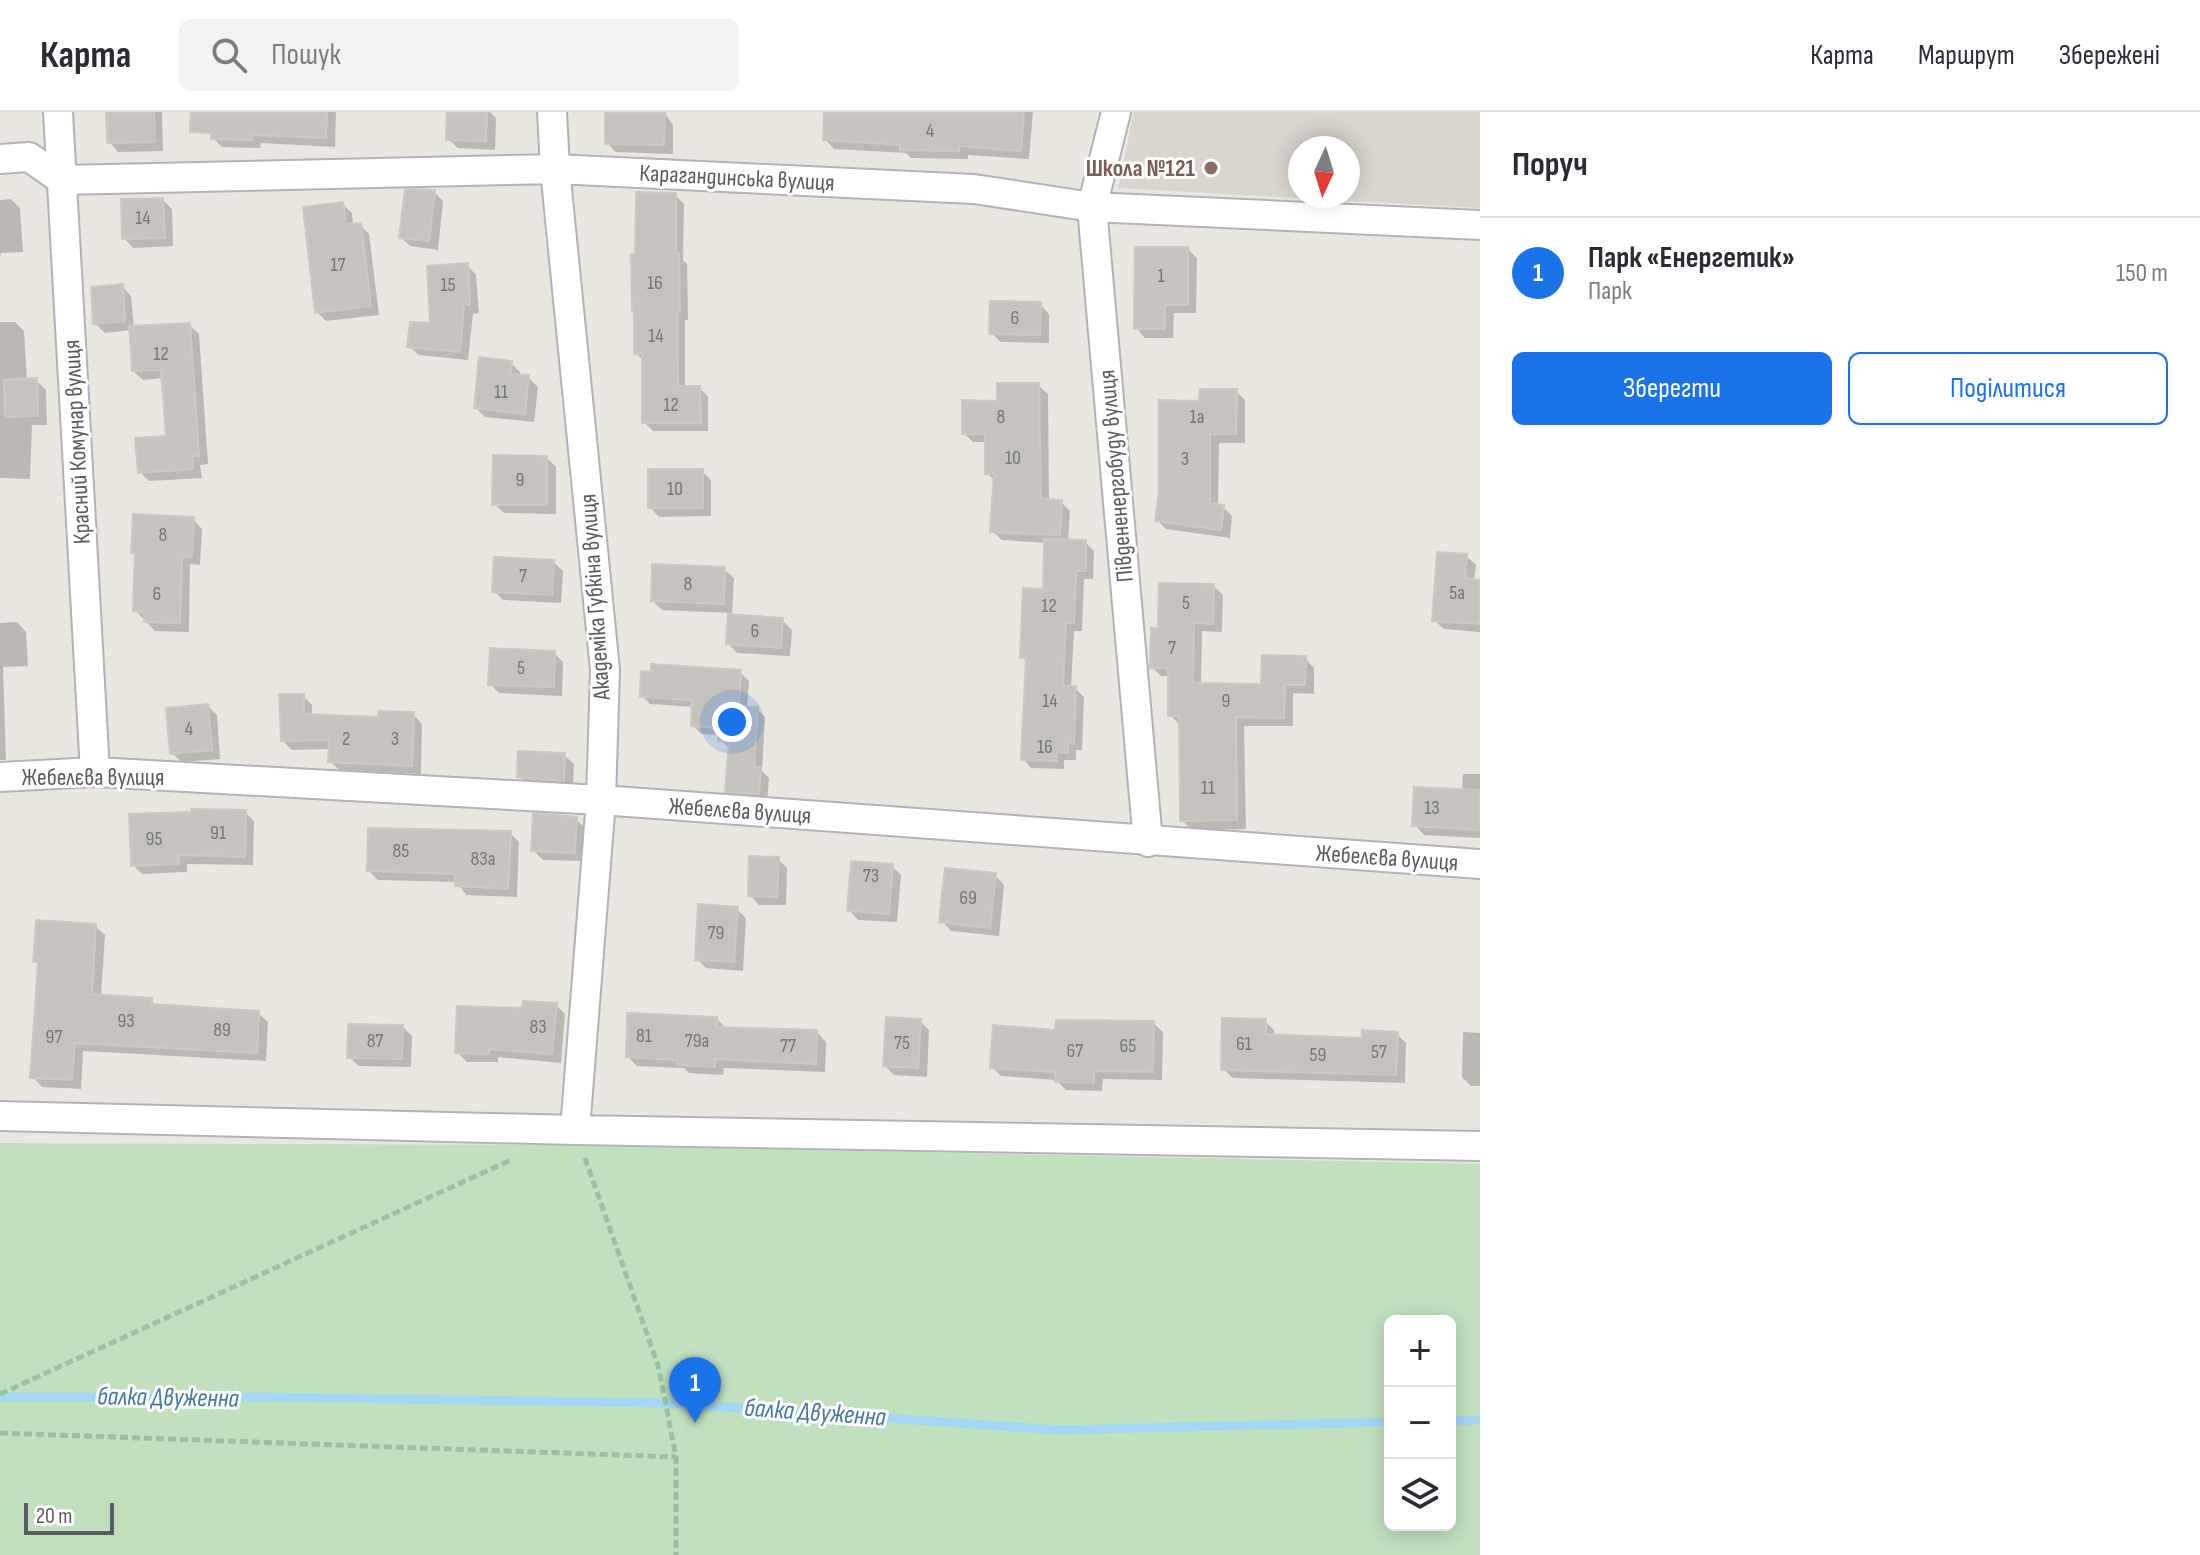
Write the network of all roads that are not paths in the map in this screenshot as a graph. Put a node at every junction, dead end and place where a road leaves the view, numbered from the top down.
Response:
1 (58, 112) edge
2 (552, 112) edge
3 (1116, 112) edge
4 (0, 159) edge
5 (555, 169) junction
6 (62, 180) junction
7 (1092, 207) junction
8 (1480, 225) edge
9 (95, 772) junction
10 (0, 777) edge
11 (601, 800) junction
12 (1148, 842) junction
13 (1480, 864) edge
14 (0, 1116) edge
15 (575, 1130) junction
16 (1480, 1146) edge

1 - 6 street, Красний Комунар вулиця
2 - 5 street, Академіка Губкіна вулиця
3 - 7 street, Південенергобуду вулиця
4 - 6 street
5 - 6 street, Карагандинська вулиця
5 - 7 street, Карагандинська вулиця
5 - 11 street, Академіка Губкіна вулиця
6 - 9 street, Красний Комунар вулиця
7 - 8 street, Карагандинська вулиця
7 - 12 street, Південенергобуду вулиця
9 - 10 street, Жебелєва вулиця
9 - 11 street, Жебелєва вулиця
11 - 12 street, Жебелєва вулиця
11 - 15 street, Академіка Губкіна вулиця
12 - 13 street, Жебелєва вулиця
14 - 15 street
15 - 16 street

